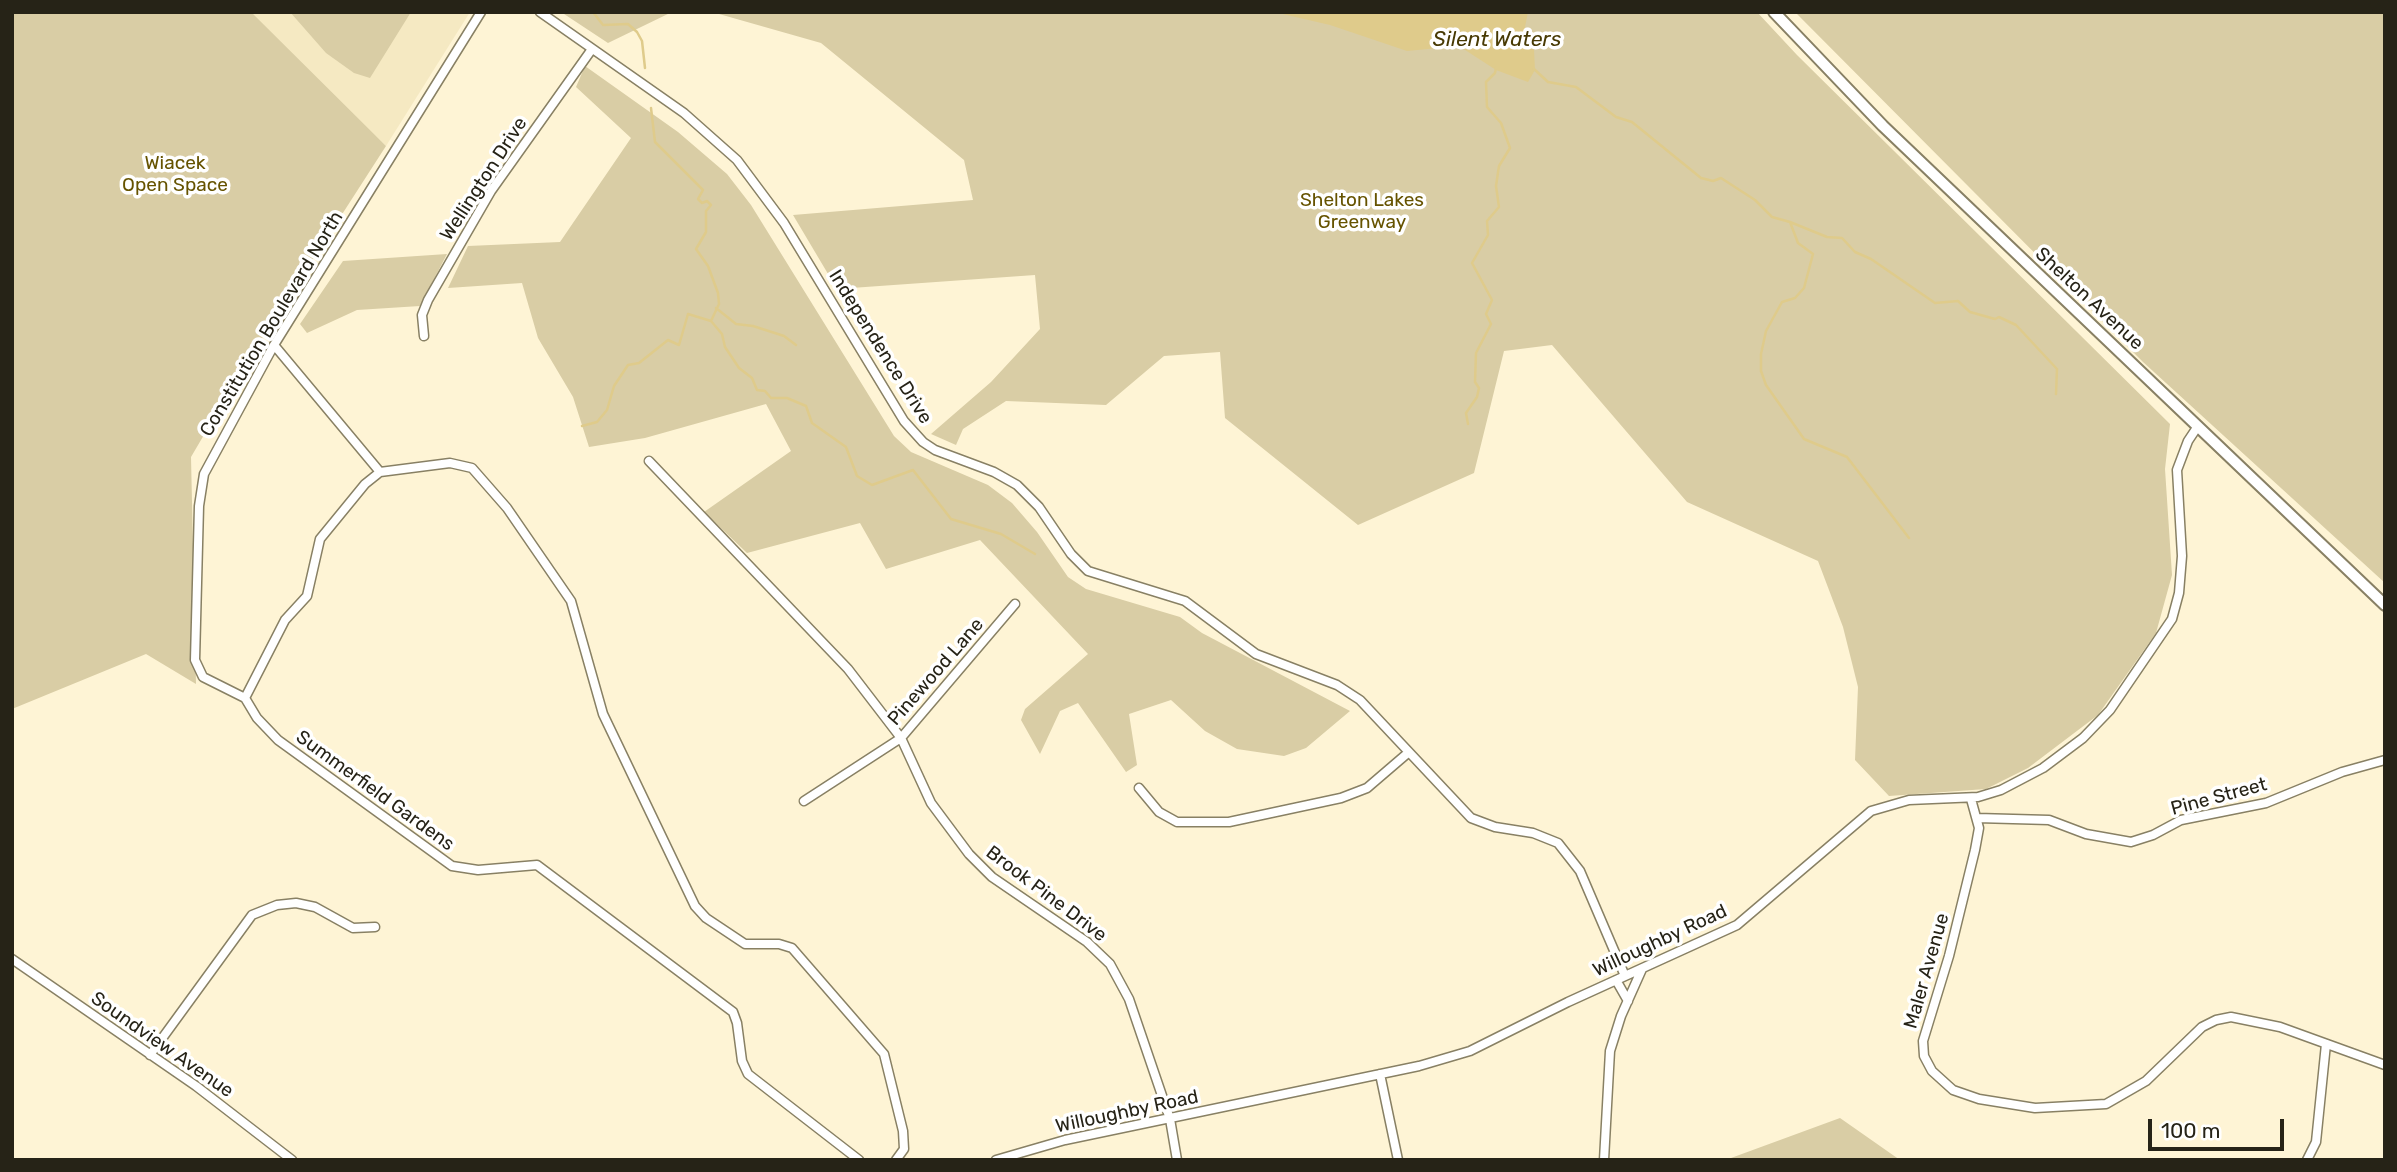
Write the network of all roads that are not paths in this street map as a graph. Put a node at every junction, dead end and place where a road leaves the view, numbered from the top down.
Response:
1 (481, 12) edge
2 (540, 12) edge
3 (1774, 12) edge
4 (592, 49) junction
5 (424, 336) dead end
6 (274, 345) junction
7 (2198, 426) junction
8 (649, 461) dead end
9 (380, 472) junction
10 (1015, 604) dead end
11 (2385, 605) edge
12 (246, 698) junction
13 (901, 738) junction
14 (1409, 752) junction
15 (2385, 760) edge
16 (1139, 788) dead end
17 (1970, 799) junction
18 (804, 801) dead end
19 (1977, 818) junction
20 (375, 927) dead end
21 (12, 959) edge
22 (1642, 969) junction
23 (1620, 978) junction
24 (1628, 1001) junction
25 (2326, 1044) junction
26 (150, 1055) junction
27 (2385, 1065) edge
28 (1380, 1074) junction
29 (1170, 1119) junction
30 (292, 1160) edge
31 (859, 1160) edge
32 (896, 1160) edge
33 (996, 1160) edge
34 (1177, 1160) edge
35 (1398, 1160) edge
36 (1604, 1160) edge
37 (2307, 1160) edge

1 - 6 street, Constitution Boulevard North
2 - 4 street, Independence Drive
3 - 7 main road, Shelton Avenue
4 - 5 street, Wellington Drive
4 - 14 street, Independence Drive
6 - 9 street
6 - 12 street, Constitution Boulevard North
7 - 11 main road, Shelton Avenue
7 - 17 street, Willoughby Road
8 - 13 street, Brook Pine Drive
9 - 12 street
9 - 32 street
10 - 13 street, Pinewood Lane
12 - 31 street, Summerfield Gardens
13 - 18 street, Pinewood Lane
13 - 29 street, Brook Pine Drive
14 - 16 street
14 - 23 street, Independence Drive
15 - 19 street, Pine Street
17 - 19 street, Maler Avenue
17 - 22 street, Willoughby Road
19 - 25 street, Maler Avenue
20 - 26 street
21 - 26 street, Soundview Avenue
22 - 23 street, Willoughby Road
22 - 24 street
23 - 24 street, Independence Drive
23 - 28 street, Willoughby Road
24 - 36 street
25 - 27 street, Maler Avenue
25 - 37 street
26 - 30 street, Soundview Avenue
28 - 29 street, Willoughby Road
28 - 35 street
29 - 33 street, Willoughby Road
29 - 34 street, Brook Pine Drive

